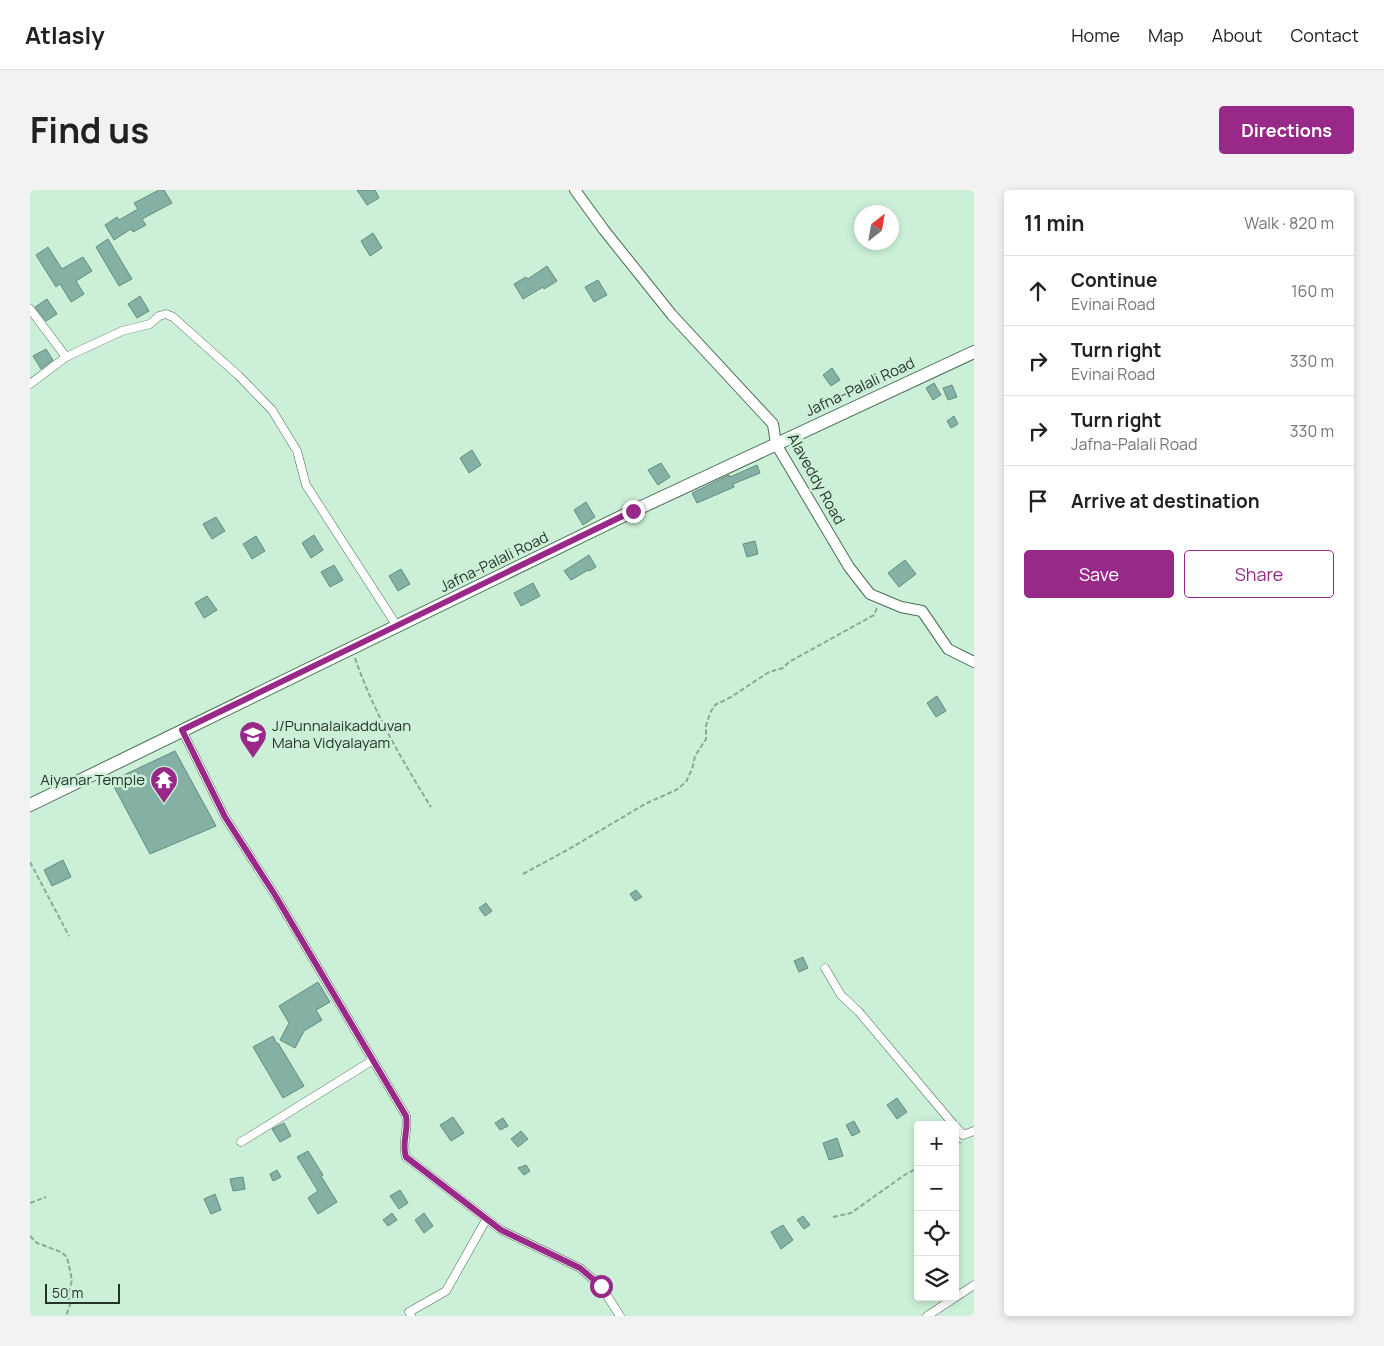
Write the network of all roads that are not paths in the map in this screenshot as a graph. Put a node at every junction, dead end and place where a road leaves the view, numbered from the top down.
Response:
1 (575, 190) edge
2 (30, 309) edge
3 (974, 352) edge
4 (66, 357) junction
5 (30, 384) edge
6 (776, 444) junction
7 (397, 626) junction
8 (974, 662) edge
9 (182, 730) junction
10 (30, 805) edge
11 (825, 968) dead end
12 (373, 1060) junction
13 (952, 1121) edge
14 (959, 1130) edge
15 (974, 1131) edge
16 (241, 1142) dead end
17 (486, 1220) junction
18 (974, 1285) edge
19 (411, 1316) edge
20 (620, 1316) edge
21 (926, 1316) edge

1 - 6 street, Alaveddy Road
2 - 4 street
3 - 6 main road, Jafna-Palali Road
4 - 5 street
4 - 7 street
6 - 7 main road, Jafna-Palali Road
6 - 8 street, Alaveddy Road
7 - 9 main road, Jafna-Palali Road
9 - 10 main road, Jafna-Palali Road
9 - 12 street
11 - 13 street
12 - 16 street
12 - 17 street
14 - 15 street
17 - 19 street
17 - 20 street
18 - 21 street

